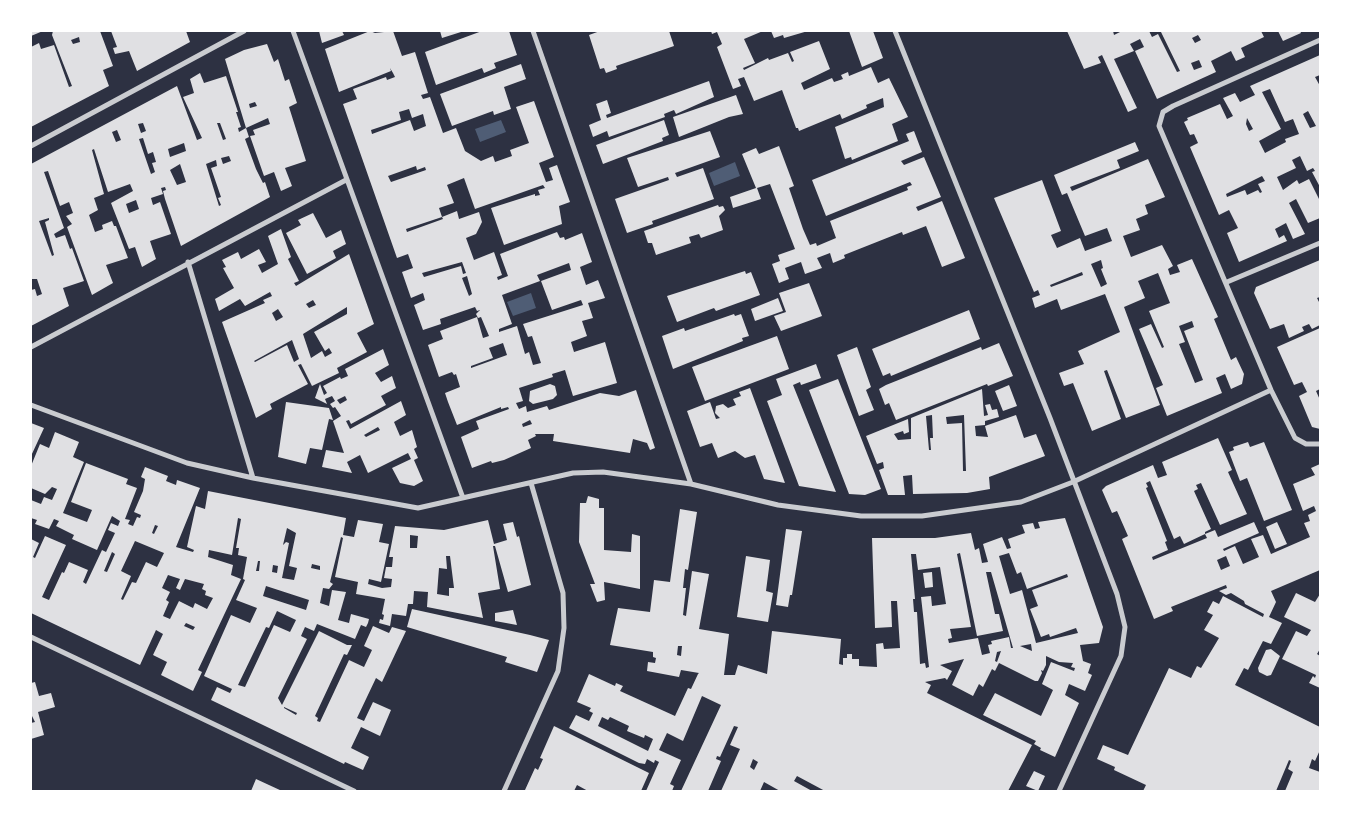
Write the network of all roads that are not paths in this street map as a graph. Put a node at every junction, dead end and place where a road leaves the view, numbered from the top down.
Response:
1 (244, 31) edge
2 (293, 31) edge
3 (533, 31) edge
4 (895, 31) edge
5 (1320, 40) edge
6 (31, 146) edge
7 (346, 180) junction
8 (1320, 243) edge
9 (188, 262) junction
10 (1227, 282) junction
11 (31, 347) edge
12 (1271, 390) junction
13 (31, 405) edge
14 (1320, 444) edge
15 (253, 478) junction
16 (1073, 482) junction
17 (531, 483) junction
18 (691, 484) junction
19 (463, 498) junction
20 (31, 638) edge
21 (354, 791) edge
22 (504, 791) edge
23 (1059, 791) edge

1 - 6 street
2 - 7 street
3 - 18 street
4 - 16 street
5 - 10 street
7 - 9 street
7 - 19 street
8 - 10 street
9 - 11 street
9 - 15 street
10 - 12 street
12 - 14 street
12 - 16 street
13 - 15 street
15 - 19 street
16 - 18 street
16 - 23 street
17 - 18 street
17 - 19 street
17 - 22 street
20 - 21 street

